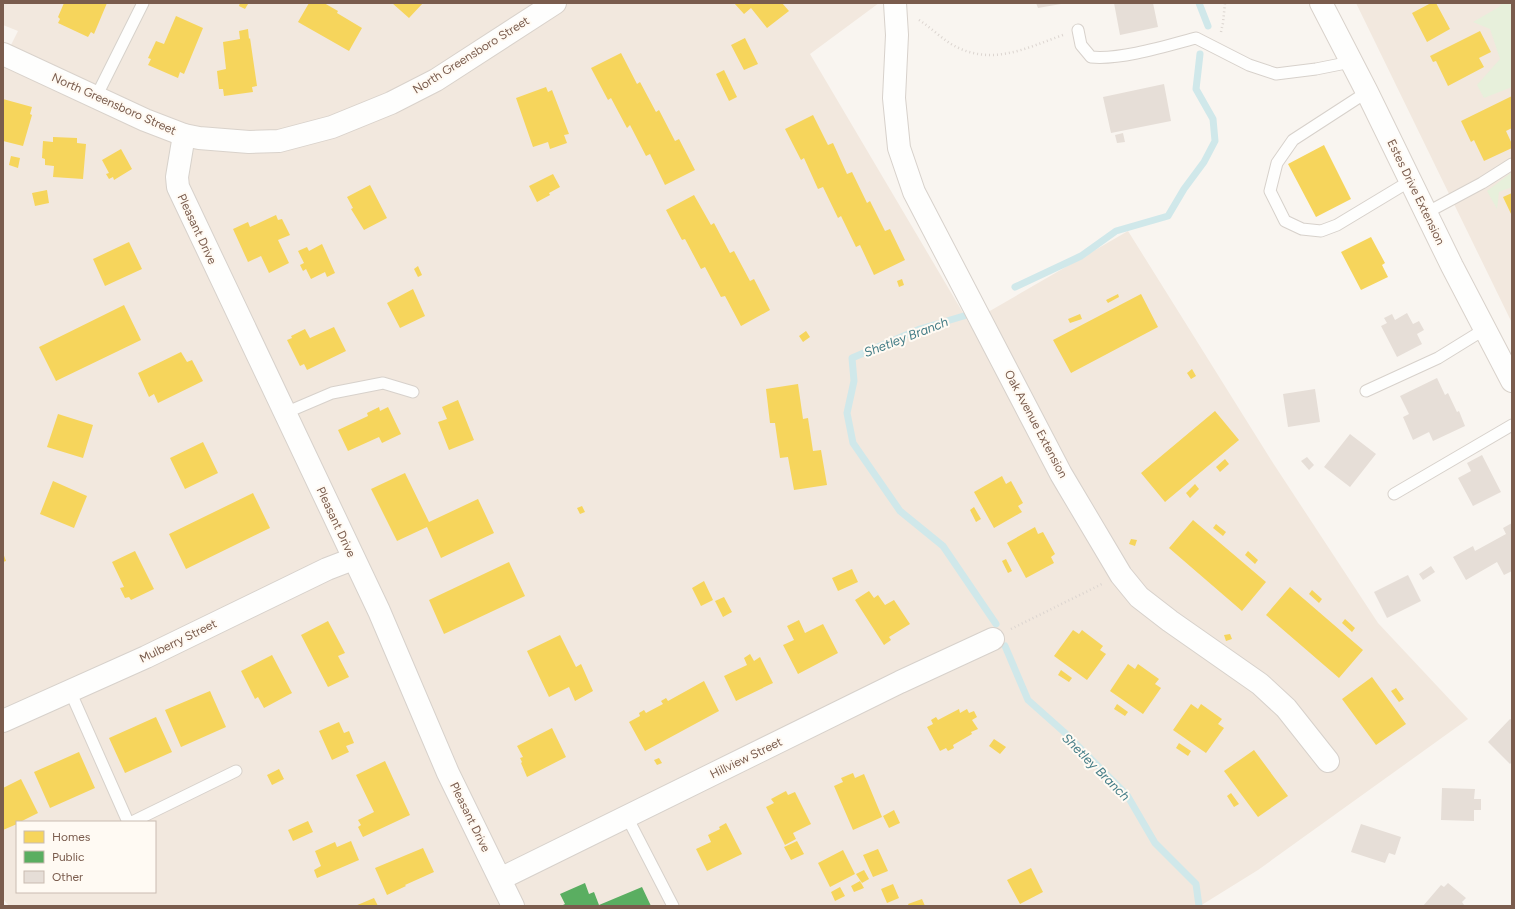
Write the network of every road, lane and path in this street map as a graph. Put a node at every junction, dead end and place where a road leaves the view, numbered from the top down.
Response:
1 (143, 3) edge
2 (555, 3) edge
3 (895, 3) edge
4 (1224, 3) edge
5 (1321, 3) edge
6 (918, 19) dead end
7 (1078, 30) joint
8 (1216, 48) junction
9 (3, 54) edge
10 (1351, 62) junction
11 (1367, 92) junction
12 (96, 97) junction
13 (184, 135) junction
14 (1512, 164) edge
15 (1410, 181) junction
16 (1426, 213) junction
17 (1485, 329) junction
18 (1512, 381) edge
19 (1366, 391) dead end
20 (413, 392) dead end
21 (285, 414) junction
22 (1512, 425) edge
23 (1394, 494) dead end
24 (353, 559) junction
25 (1121, 575) junction
26 (993, 639) joint
27 (70, 691) junction
28 (3, 721) edge
29 (1328, 761) dead end
30 (236, 771) dead end
31 (627, 817) junction
32 (128, 821) edge
33 (134, 821) edge
34 (500, 879) junction
35 (513, 906) edge
36 (673, 906) edge

1 - 12 lane
2 - 13 street, North Greensboro Street
3 - 25 street, Oak Avenue Extension
4 - 8 path
5 - 10 street, Estes Drive Extension
6 - 7 path
7 - 8 lane
8 - 10 lane
9 - 12 street, North Greensboro Street
10 - 11 street, Estes Drive Extension
11 - 15 street, Estes Drive Extension
11 - 15 lane
12 - 13 street, North Greensboro Street
13 - 21 street, Pleasant Drive
14 - 16 lane
15 - 16 street, Estes Drive Extension
16 - 17 street, Estes Drive Extension
17 - 18 street, Estes Drive Extension
17 - 19 lane
20 - 21 lane
21 - 24 street, Pleasant Drive
22 - 23 lane
24 - 27 street, Mulberry Street
24 - 34 street, Pleasant Drive
25 - 26 path
25 - 29 street, Oak Avenue Extension
26 - 31 street, Hillview Street
27 - 28 street, Mulberry Street
27 - 32 lane
30 - 33 lane
31 - 34 street, Hillview Street
31 - 36 lane
34 - 35 street, Pleasant Drive

